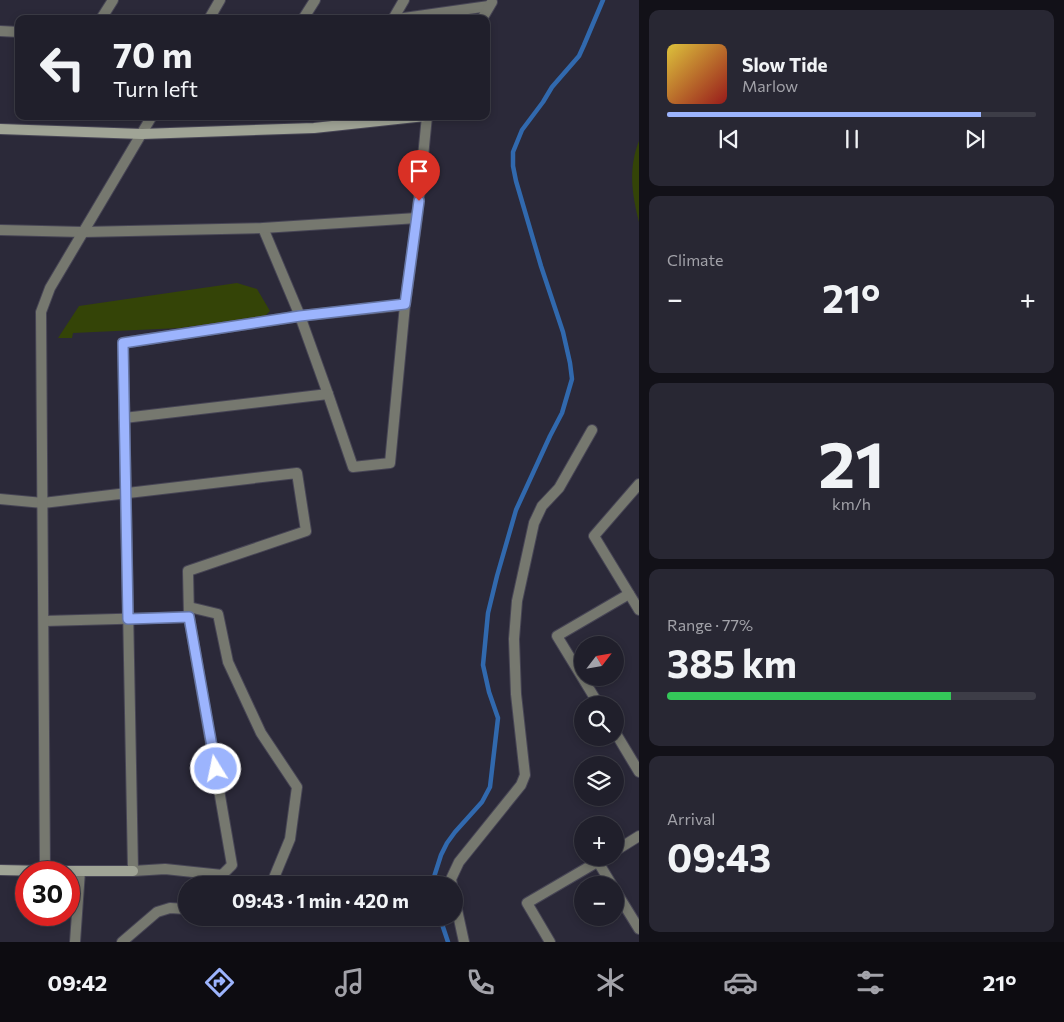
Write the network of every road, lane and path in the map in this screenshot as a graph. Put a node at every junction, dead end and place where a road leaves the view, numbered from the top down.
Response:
1 (113, 0) edge
2 (220, 0) edge
3 (315, 0) edge
4 (404, 0) edge
5 (491, 3) edge
6 (104, 15) edge
7 (211, 15) edge
8 (306, 15) edge
9 (395, 15) edge
10 (420, 15) edge
11 (484, 15) edge
12 (0, 31) edge
13 (15, 32) edge
14 (150, 120) edge
15 (389, 120) edge
16 (426, 120) edge
17 (0, 128) edge
18 (142, 134) junction
19 (417, 218) junction
20 (263, 228) junction
21 (0, 230) edge
22 (83, 232) junction
23 (405, 304) junction
24 (300, 316) junction
25 (328, 394) junction
26 (124, 418) junction
27 (592, 430) dead end
28 (639, 484) edge
29 (125, 494) junction
30 (0, 499) edge
31 (43, 503) junction
32 (629, 594) junction
33 (639, 610) edge
34 (189, 612) junction
35 (128, 619) junction
36 (44, 621) junction
37 (594, 696) edge
38 (623, 746) edge
39 (639, 772) edge
40 (639, 836) edge
41 (624, 845) edge
42 (45, 861) edge
43 (591, 866) edge
44 (0, 870) edge
45 (15, 870) edge
46 (80, 871) edge
47 (133, 871) junction
48 (275, 876) edge
49 (452, 876) edge
50 (624, 905) edge
51 (178, 908) edge
52 (76, 926) edge
53 (461, 926) edge
54 (639, 929) edge
55 (75, 942) edge
56 (122, 942) edge
57 (464, 942) edge
58 (550, 942) edge

1 - 6 street
2 - 7 street
3 - 8 street
4 - 9 street
5 - 10 street
5 - 11 street
12 - 13 street
14 - 18 street
15 - 18 street
16 - 19 street
17 - 18 street
18 - 22 street
19 - 20 street
19 - 23 street
20 - 22 street
20 - 24 street
21 - 22 street
22 - 31 street
23 - 24 street
23 - 25 street
24 - 25 street
24 - 26 street
25 - 26 street
26 - 29 street
27 - 49 street
28 - 32 street
29 - 31 street
29 - 34 street
29 - 35 street
30 - 31 street
31 - 36 street
32 - 33 street
32 - 37 street
34 - 35 street
34 - 47 street
34 - 48 street
35 - 36 street
35 - 47 street
36 - 42 street
38 - 39 street
40 - 41 street
43 - 58 street
44 - 45 street
46 - 47 street
50 - 54 street
51 - 56 street
52 - 55 street
53 - 57 street

